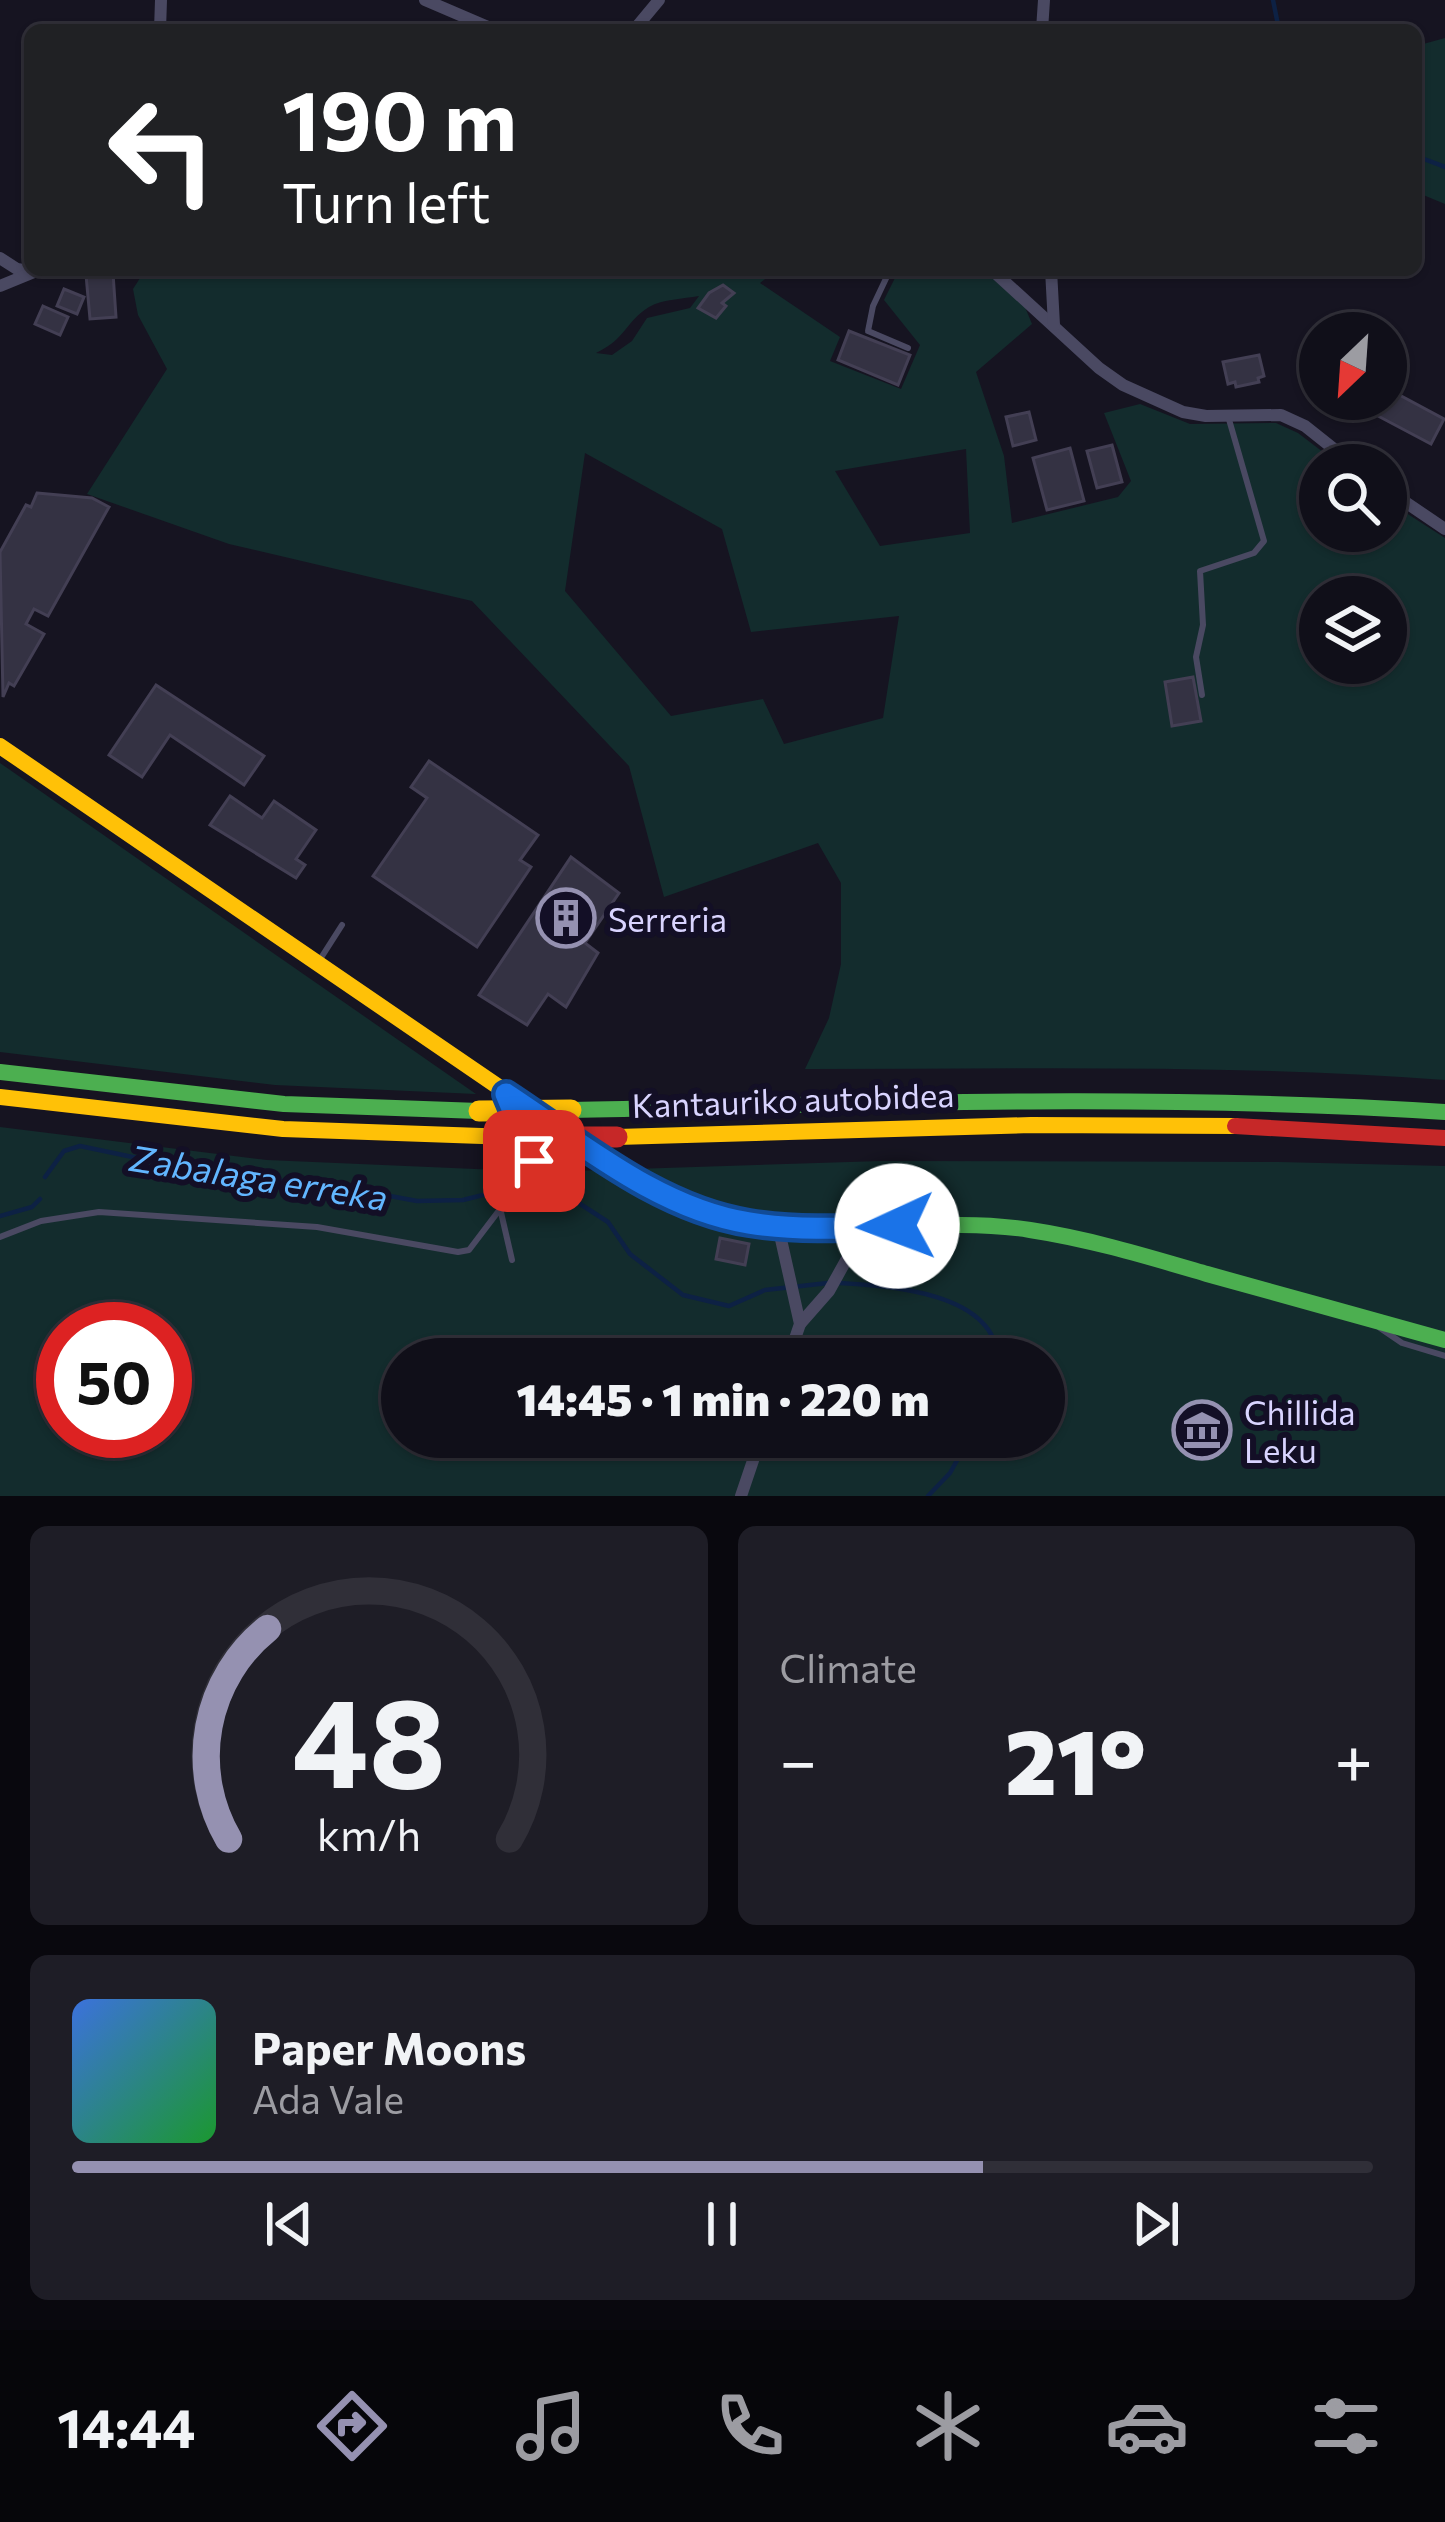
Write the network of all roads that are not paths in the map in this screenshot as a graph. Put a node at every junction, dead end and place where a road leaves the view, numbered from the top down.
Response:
1 (425, 0) edge
2 (659, 0) edge
3 (481, 24) edge
4 (639, 24) edge
5 (887, 276) edge
6 (999, 276) edge
7 (1051, 276) edge
8 (1054, 326) junction
9 (908, 348) dead end
10 (1228, 416) junction
11 (1325, 444) edge
12 (1407, 504) edge
13 (1445, 529) edge
14 (1202, 695) dead end
15 (0, 746) edge
16 (341, 925) dead end
17 (317, 964) junction
18 (0, 1072) edge
19 (506, 1094) junction
20 (0, 1097) edge
21 (1445, 1112) edge
22 (1445, 1138) edge
23 (519, 1139) junction
24 (662, 1192) junction
25 (500, 1208) junction
26 (778, 1226) junction
27 (864, 1228) junction
28 (0, 1238) edge
29 (512, 1260) dead end
30 (1374, 1320) junction
31 (800, 1324) junction
32 (795, 1338) edge
33 (1445, 1340) edge
34 (1445, 1356) edge
35 (754, 1458) edge
36 (741, 1496) edge

1 - 3 street
2 - 4 street
5 - 9 lane
6 - 8 street
7 - 8 street
8 - 10 street
10 - 11 street
10 - 14 lane
12 - 13 street
15 - 17 main road
16 - 17 lane
17 - 19 main road
18 - 21 main road, Kantauriko autobidea, bridge
19 - 23 lane
19 - 24 main road
20 - 23 main road, Kantauriko autobidea
22 - 23 main road, Kantauriko autobidea, bridge
24 - 25 lane
24 - 26 main road
25 - 28 lane
25 - 29 lane
26 - 27 main road
26 - 31 street
27 - 30 main road
27 - 31 street
30 - 33 main road
30 - 34 lane
31 - 32 street
35 - 36 street

